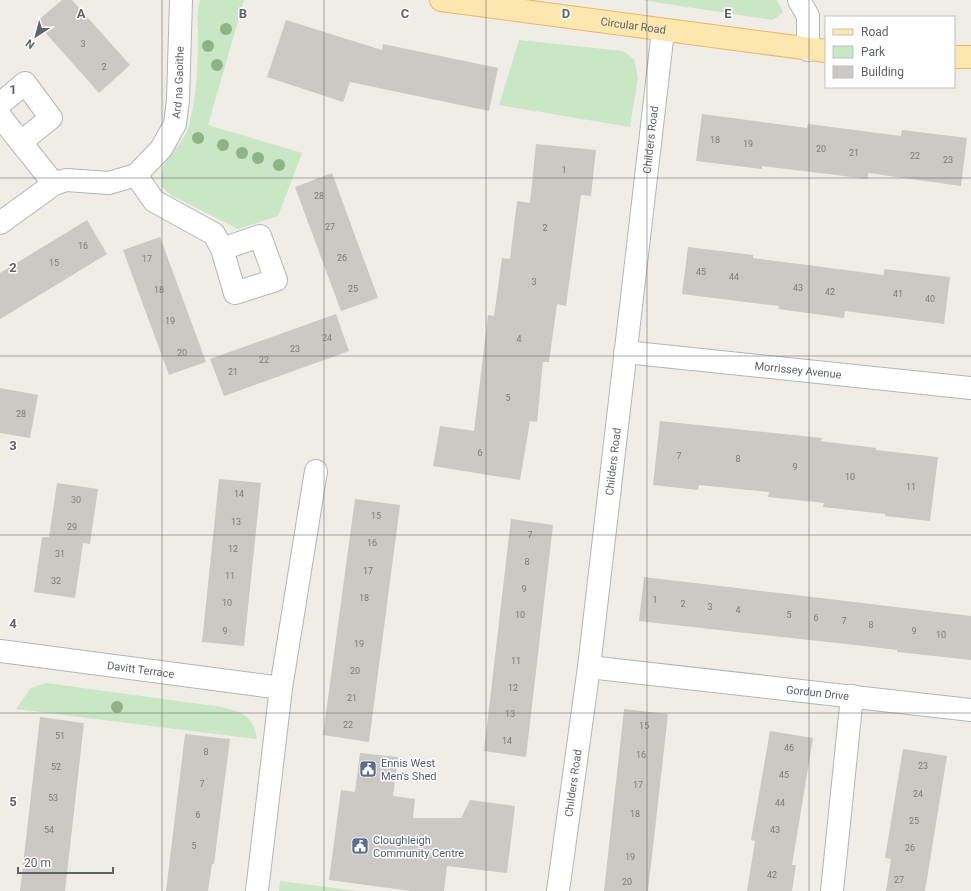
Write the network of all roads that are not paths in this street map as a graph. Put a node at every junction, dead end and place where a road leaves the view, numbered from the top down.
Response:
1 (181, 0) edge
2 (441, 0) edge
3 (799, 0) edge
4 (663, 31) junction
5 (817, 51) edge
6 (955, 57) edge
7 (971, 57) edge
8 (0, 104) edge
9 (0, 116) edge
10 (21, 142) junction
11 (136, 175) junction
12 (54, 184) junction
13 (0, 223) edge
14 (222, 249) dead end
15 (625, 352) junction
16 (971, 388) edge
17 (316, 471) dead end
18 (0, 651) edge
19 (588, 667) junction
20 (281, 688) junction
21 (852, 696) junction
22 (971, 710) edge
23 (257, 891) edge
24 (558, 891) edge
25 (832, 891) edge

1 - 11 street, Ard na Gaoithe
2 - 4 main road, Circular Road
3 - 5 street
4 - 5 main road, Circular Road
4 - 15 street, Childers Road
6 - 7 main road
8 - 10 street
9 - 10 street
10 - 12 street
11 - 12 street
11 - 14 street
12 - 13 street
15 - 16 street, Morrissey Avenue
15 - 19 street, Childers Road
17 - 20 street
18 - 20 street, Davitt Terrace
19 - 21 street, Gordun Drive
19 - 24 street, Childers Road
20 - 23 street
21 - 22 street
21 - 25 street, Gordun Drive

